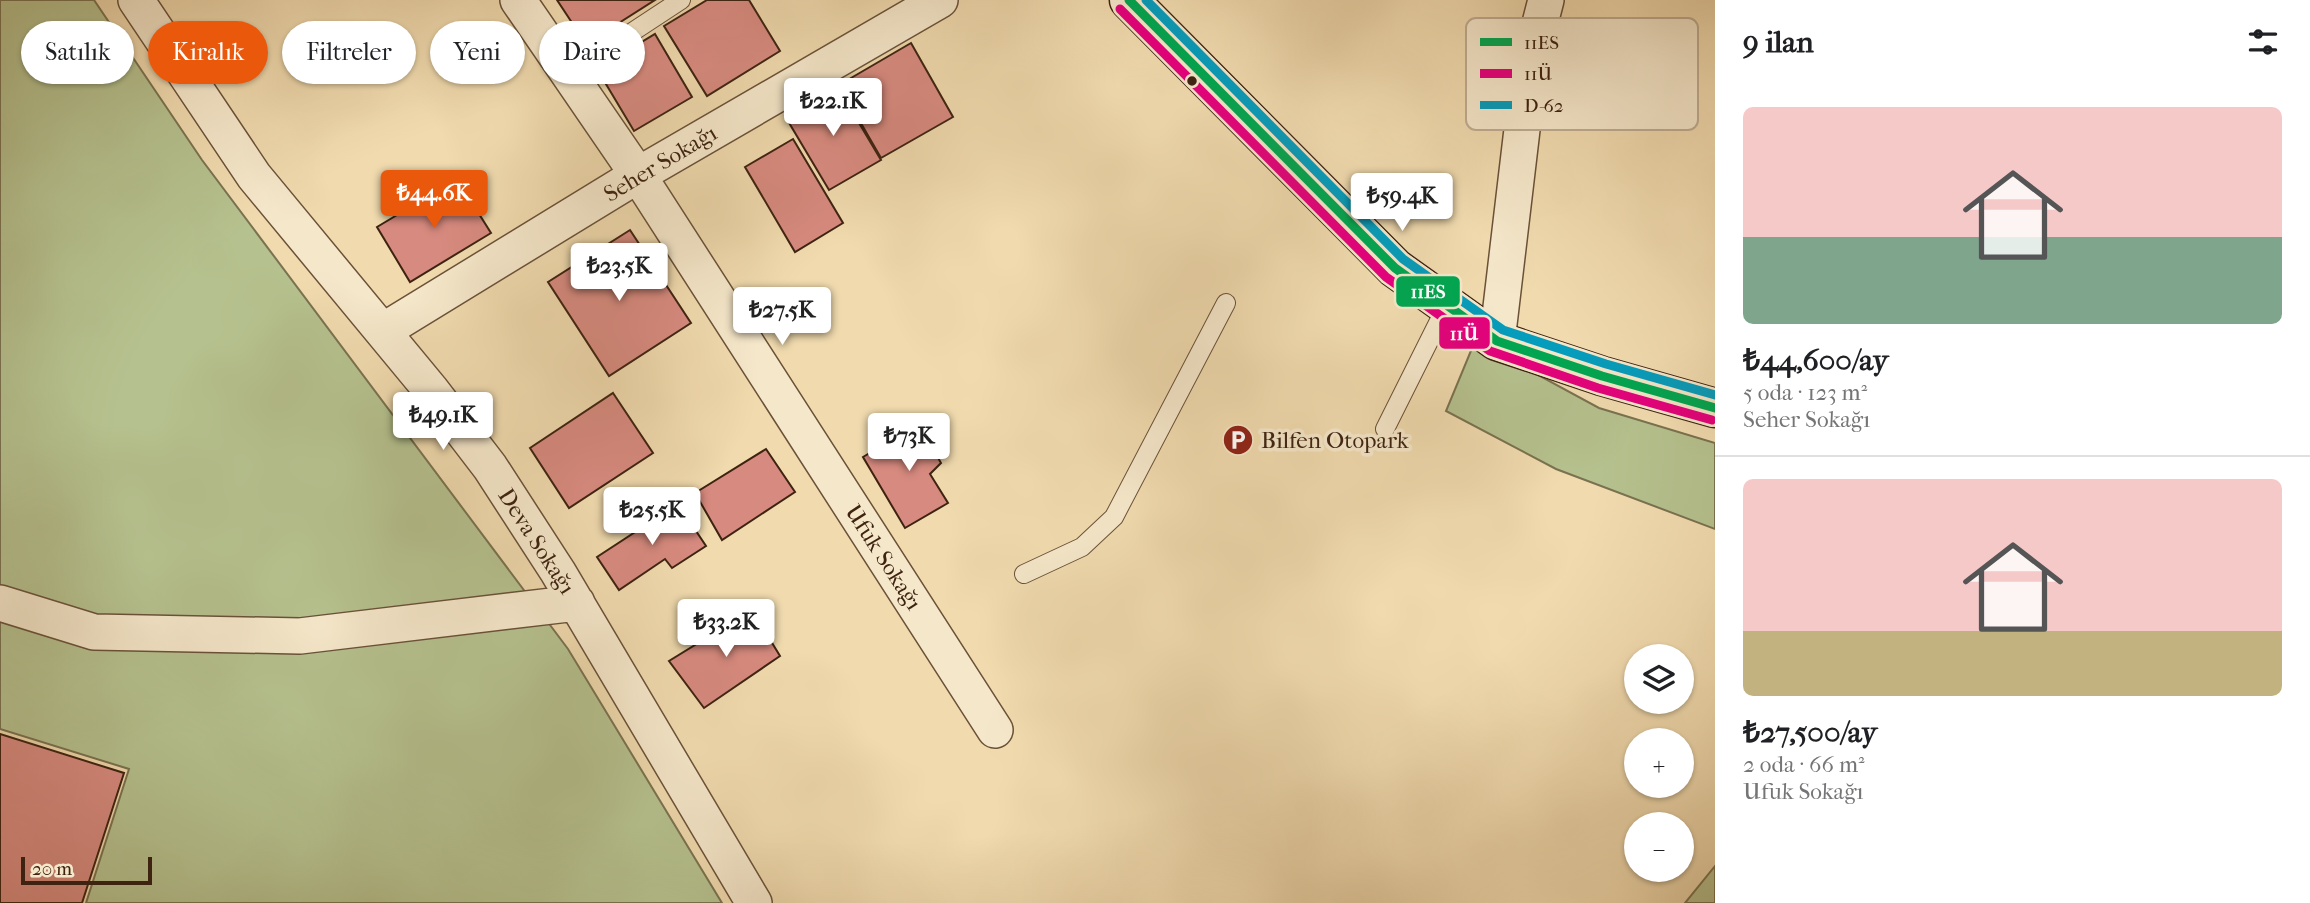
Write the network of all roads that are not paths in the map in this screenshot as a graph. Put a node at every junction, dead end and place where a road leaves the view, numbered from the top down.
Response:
1 (136, 0) edge
2 (518, 0) edge
3 (681, 0) edge
4 (940, 0) edge
5 (1129, 0) edge
6 (1546, 0) edge
7 (1541, 18) edge
8 (645, 24) edge
9 (539, 29) edge
10 (577, 84) edge
11 (1522, 130) edge
12 (638, 175) junction
13 (1226, 303) dead end
14 (1447, 305) junction
15 (383, 331) junction
16 (1497, 341) junction
17 (1715, 408) edge
18 (1385, 429) dead end
19 (1024, 574) dead end
20 (0, 603) edge
21 (577, 604) junction
22 (995, 730) dead end
23 (754, 903) edge

1 - 15 street, Deva Sokağı
2 - 9 street, Ufuk Sokağı
3 - 8 lane
4 - 12 street, Seher Sokağı
5 - 14 street
6 - 7 street
10 - 12 street, Ufuk Sokağı
11 - 16 street
12 - 15 street, Seher Sokağı
12 - 22 street, Ufuk Sokağı
13 - 19 lane
14 - 16 street
14 - 18 lane
15 - 21 street, Deva Sokağı
16 - 17 street
20 - 21 street
21 - 23 street, Deva Sokağı

